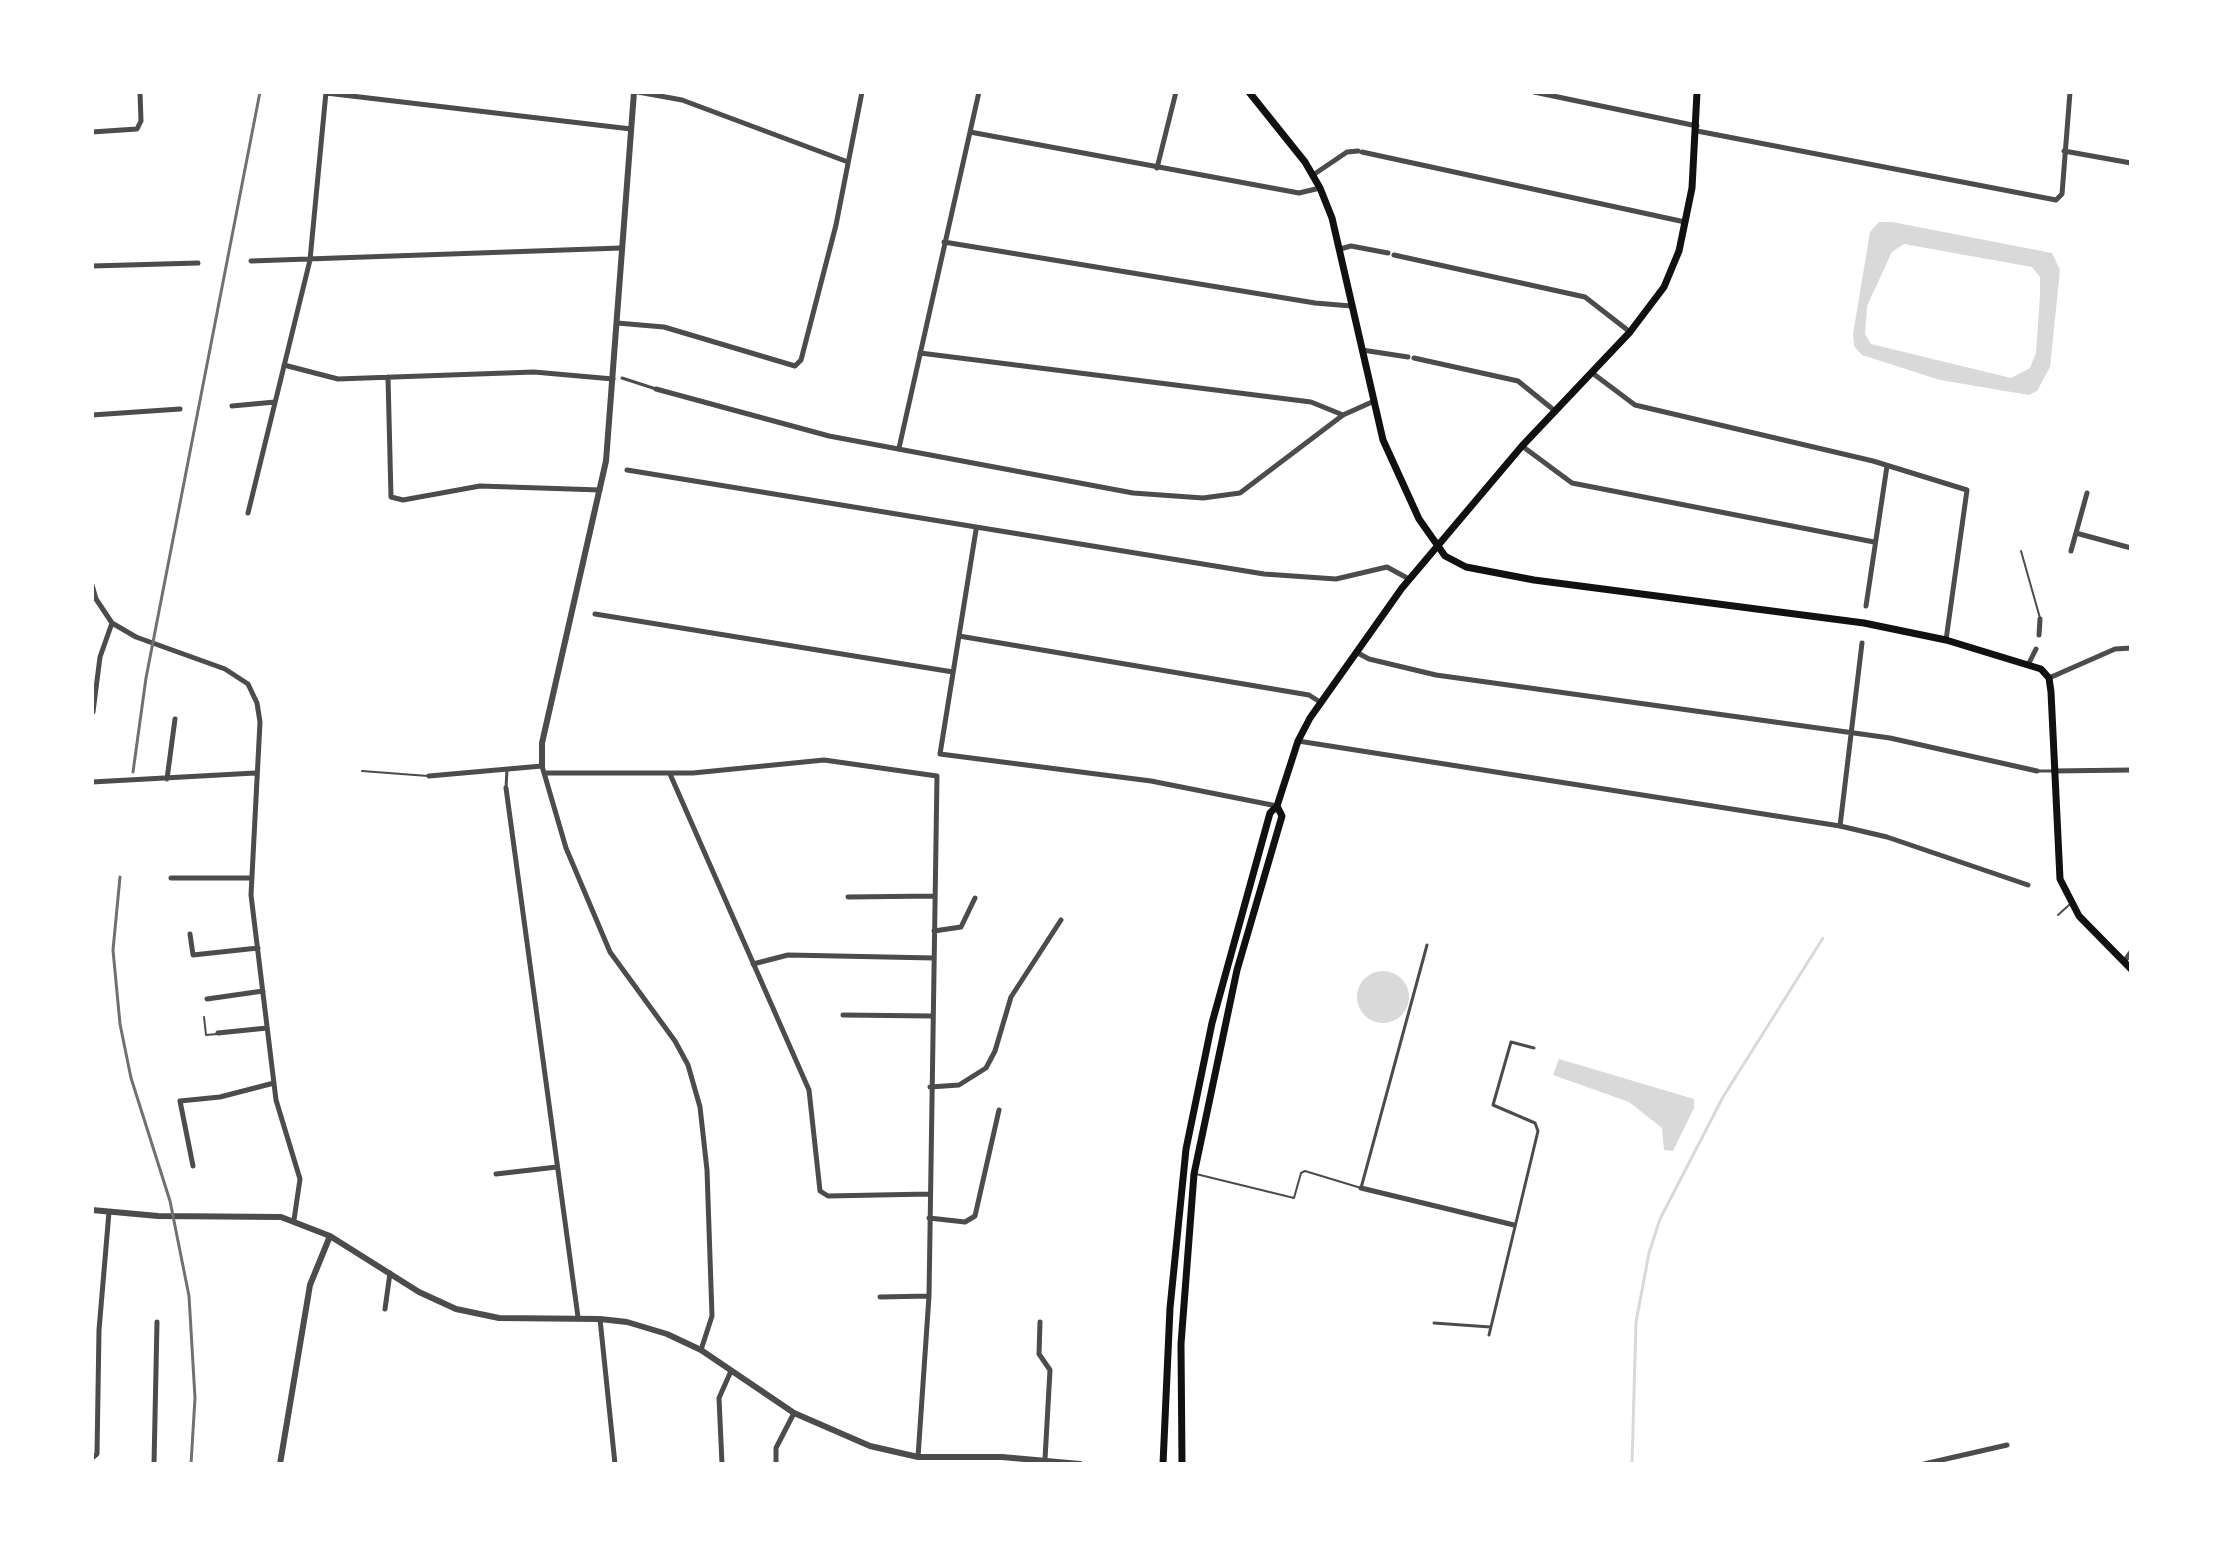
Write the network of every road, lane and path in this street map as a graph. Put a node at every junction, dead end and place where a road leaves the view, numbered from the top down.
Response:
1 (140, 92) edge
2 (636, 92) edge
3 (862, 92) edge
4 (979, 92) edge
5 (1176, 92) edge
6 (1249, 92) edge
7 (1534, 92) edge
8 (1697, 92) edge
9 (2070, 92) edge
10 (326, 93) edge
11 (631, 129) junction
12 (1697, 129) junction
13 (92, 132) edge
14 (970, 132) junction
15 (2064, 151) junction
16 (848, 162) junction
17 (2131, 163) edge
18 (1157, 168) junction
19 (1313, 175) junction
20 (1320, 188) junction
21 (1686, 222) junction
22 (944, 242) junction
23 (621, 248) junction
24 (1340, 249) junction
25 (310, 260) junction
26 (251, 261) dead end
27 (198, 263) dead end
28 (92, 266) edge
29 (1351, 306) junction
30 (617, 323) junction
31 (1630, 332) junction
32 (1361, 350) junction
33 (920, 353) junction
34 (284, 365) junction
35 (1591, 372) junction
36 (388, 377) junction
37 (622, 378) dead end
38 (613, 379) junction
39 (656, 389) joint
40 (275, 402) junction
41 (1372, 402) junction
42 (232, 406) dead end
43 (180, 409) dead end
44 (1555, 411) junction
45 (92, 415) edge
46 (1343, 415) junction
47 (899, 448) junction
48 (1526, 449) junction
49 (1887, 466) junction
50 (627, 470) dead end
51 (602, 491) junction
52 (2087, 493) dead end
53 (248, 513) dead end
54 (976, 530) junction
55 (2076, 533) junction
56 (1874, 542) junction
57 (1436, 546) junction
58 (2131, 548) edge
59 (2021, 551) dead end
60 (2071, 551) dead end
61 (1409, 579) junction
62 (92, 585) edge
63 (1866, 606) dead end
64 (595, 614) dead end
65 (2040, 619) joint
66 (112, 623) junction
67 (2039, 635) dead end
68 (959, 636) junction
69 (1946, 640) junction
70 (1862, 643) dead end
71 (2131, 648) edge
72 (2036, 649) dead end
73 (1356, 652) junction
74 (2029, 663) junction
75 (953, 672) junction
76 (2049, 678) junction
77 (1320, 702) junction
78 (93, 712) edge
79 (175, 719) dead end
80 (1852, 732) junction
81 (1298, 741) junction
82 (507, 769) junction
83 (543, 770) junction
84 (2131, 770) edge
85 (362, 771) dead end
86 (2037, 771) joint
87 (2053, 771) junction
88 (255, 773) junction
89 (670, 774) junction
90 (429, 776) joint
91 (167, 779) junction
92 (92, 782) edge
93 (506, 788) joint
94 (1277, 806) junction
95 (1840, 826) junction
96 (171, 878) dead end
97 (251, 878) junction
98 (2028, 885) dead end
99 (935, 896) junction
100 (848, 897) dead end
101 (975, 898) dead end
102 (2070, 904) junction
103 (2058, 915) dead end
104 (1061, 920) dead end
105 (934, 931) junction
106 (190, 934) dead end
107 (1427, 945) dead end
108 (258, 948) junction
109 (2131, 952) edge
110 (934, 958) junction
111 (753, 964) junction
112 (2128, 966) edge
113 (263, 991) junction
114 (207, 999) dead end
115 (843, 1015) dead end
116 (932, 1016) junction
117 (204, 1017) dead end
118 (267, 1028) junction
119 (218, 1033) joint
120 (1534, 1048) dead end
121 (274, 1083) junction
122 (930, 1087) junction
123 (999, 1110) dead end
124 (193, 1166) dead end
125 (557, 1167) junction
126 (1183, 1173) junction
127 (496, 1174) dead end
128 (1194, 1174) junction
129 (1361, 1188) junction
130 (929, 1194) junction
131 (92, 1210) edge
132 (109, 1212) junction
133 (929, 1218) junction
134 (294, 1220) junction
135 (1514, 1225) junction
136 (330, 1236) junction
137 (390, 1273) junction
138 (929, 1296) junction
139 (880, 1297) dead end
140 (385, 1309) dead end
141 (578, 1317) junction
142 (600, 1319) junction
143 (157, 1322) dead end
144 (1040, 1322) dead end
145 (1434, 1323) dead end
146 (1490, 1327) junction
147 (1489, 1335) dead end
148 (701, 1350) junction
149 (731, 1371) junction
150 (794, 1413) junction
151 (2007, 1445) dead end
152 (918, 1457) junction
153 (92, 1458) edge
154 (1045, 1459) junction
155 (154, 1464) edge
156 (280, 1464) edge
157 (615, 1464) edge
158 (722, 1464) edge
159 (776, 1464) edge
160 (1080, 1464) edge
161 (1163, 1464) edge
162 (1182, 1464) edge
163 (1924, 1464) edge

1 - 13 street
2 - 11 street
2 - 16 street
3 - 16 street
4 - 14 street
5 - 18 street
6 - 19 main road
7 - 12 street
8 - 12 main road
9 - 15 street
10 - 11 street
10 - 25 street
11 - 23 street
12 - 15 street
12 - 21 main road
14 - 18 street
14 - 22 street
15 - 17 street
16 - 30 street
18 - 20 street
19 - 20 main road
19 - 21 street
20 - 24 main road
21 - 31 main road
22 - 29 street
22 - 33 street
23 - 25 street
23 - 30 street
24 - 29 main road
24 - 31 street
25 - 26 street
25 - 34 street
27 - 28 street
29 - 32 main road
30 - 38 street
31 - 35 main road
32 - 41 main road
32 - 44 street
33 - 46 street
33 - 47 street
34 - 36 street
34 - 40 street
35 - 44 main road
35 - 49 street
36 - 38 street
36 - 51 street
37 - 39 street
38 - 51 street
39 - 47 street
40 - 42 street
40 - 53 street
41 - 46 street
41 - 57 main road
43 - 45 street
44 - 48 main road
46 - 47 street
48 - 56 street
48 - 57 main road
49 - 56 street
49 - 69 street
50 - 54 street
51 - 83 street
52 - 55 street
54 - 61 street
54 - 68 street
55 - 58 street
55 - 60 street
56 - 63 street
57 - 61 main road
57 - 69 main road
59 - 65 lane
61 - 73 main road
62 - 66 street
64 - 75 street
65 - 67 street
66 - 78 street
66 - 88 street
68 - 75 street
68 - 77 street
69 - 74 main road
70 - 80 street
71 - 76 street
72 - 74 street
73 - 77 main road
73 - 80 street
74 - 76 main road
75 - 94 street
76 - 87 main road
77 - 81 main road
79 - 91 street
80 - 86 street
80 - 95 street
81 - 94 main road
81 - 95 street
82 - 83 street
82 - 90 street
82 - 93 street
83 - 89 street
83 - 148 street
84 - 87 street
85 - 90 lane
86 - 87 street
87 - 102 main road
88 - 91 street
88 - 97 street
89 - 99 street
89 - 111 street
91 - 92 street
93 - 125 street
94 - 126 main road
94 - 128 main road
95 - 98 street
96 - 97 street
97 - 108 street
99 - 100 street
99 - 105 street
101 - 105 street
102 - 103 lane
102 - 112 main road
104 - 122 street
105 - 110 street
106 - 108 street
107 - 129 street
108 - 113 street
109 - 112 street
110 - 111 street
110 - 116 street
111 - 130 street
113 - 114 street
113 - 118 street
115 - 116 street
116 - 122 street
117 - 119 lane
118 - 119 street
118 - 121 street
120 - 135 street
121 - 124 street
121 - 134 street
122 - 130 street
123 - 133 street
125 - 127 street
125 - 141 street
126 - 128 lane
126 - 161 main road
128 - 129 lane
128 - 162 main road
129 - 135 street
130 - 133 street
131 - 132 street
132 - 134 street
132 - 153 street
133 - 138 street
134 - 136 street
135 - 146 street
136 - 137 street
136 - 156 street
137 - 140 street
137 - 141 street
138 - 139 street
138 - 152 street
141 - 142 street
142 - 148 street
142 - 157 street
143 - 155 street
144 - 154 street
145 - 146 street
146 - 147 street
148 - 149 street
149 - 150 street
149 - 158 street
150 - 152 street
150 - 159 street
151 - 163 street
152 - 154 street
154 - 160 street

